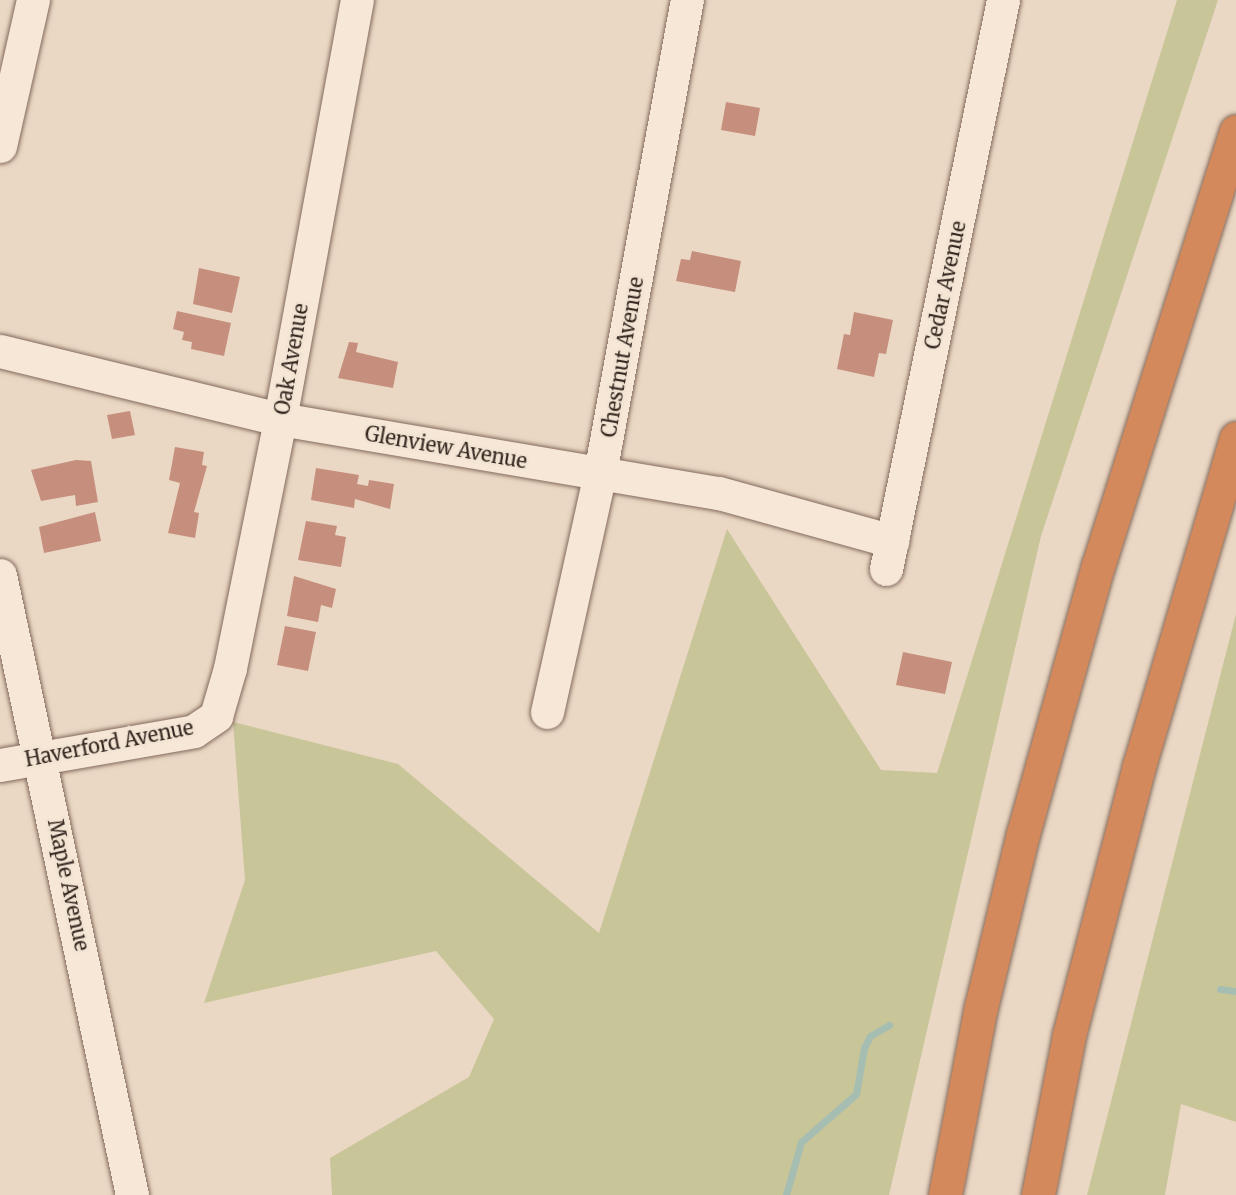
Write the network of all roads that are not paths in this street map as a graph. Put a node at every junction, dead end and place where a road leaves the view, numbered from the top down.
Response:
1 (33, 0) edge
2 (357, 0) edge
3 (687, 0) edge
4 (1003, 0) edge
5 (1236, 131) edge
6 (0, 146) edge
7 (0, 351) edge
8 (280, 419) junction
9 (1236, 438) edge
10 (600, 473) junction
11 (889, 555) joint
12 (0, 575) edge
13 (547, 712) dead end
14 (216, 716) joint
15 (42, 757) junction
16 (0, 765) edge
17 (132, 1195) edge
18 (945, 1195) edge
19 (1038, 1195) edge

1 - 6 street
2 - 8 street, Oak Avenue
3 - 10 street, Chestnut Avenue
4 - 11 street, Cedar Avenue
5 - 18 highway
7 - 8 street, Glenview Avenue
8 - 10 street, Glenview Avenue
8 - 14 street, Oak Avenue
9 - 19 highway
10 - 11 street, Glenview Avenue
10 - 13 street, Chestnut Avenue
12 - 15 street, Maple Avenue
14 - 15 street, Haverford Avenue
15 - 16 street, Haverford Avenue
15 - 17 street, Maple Avenue

